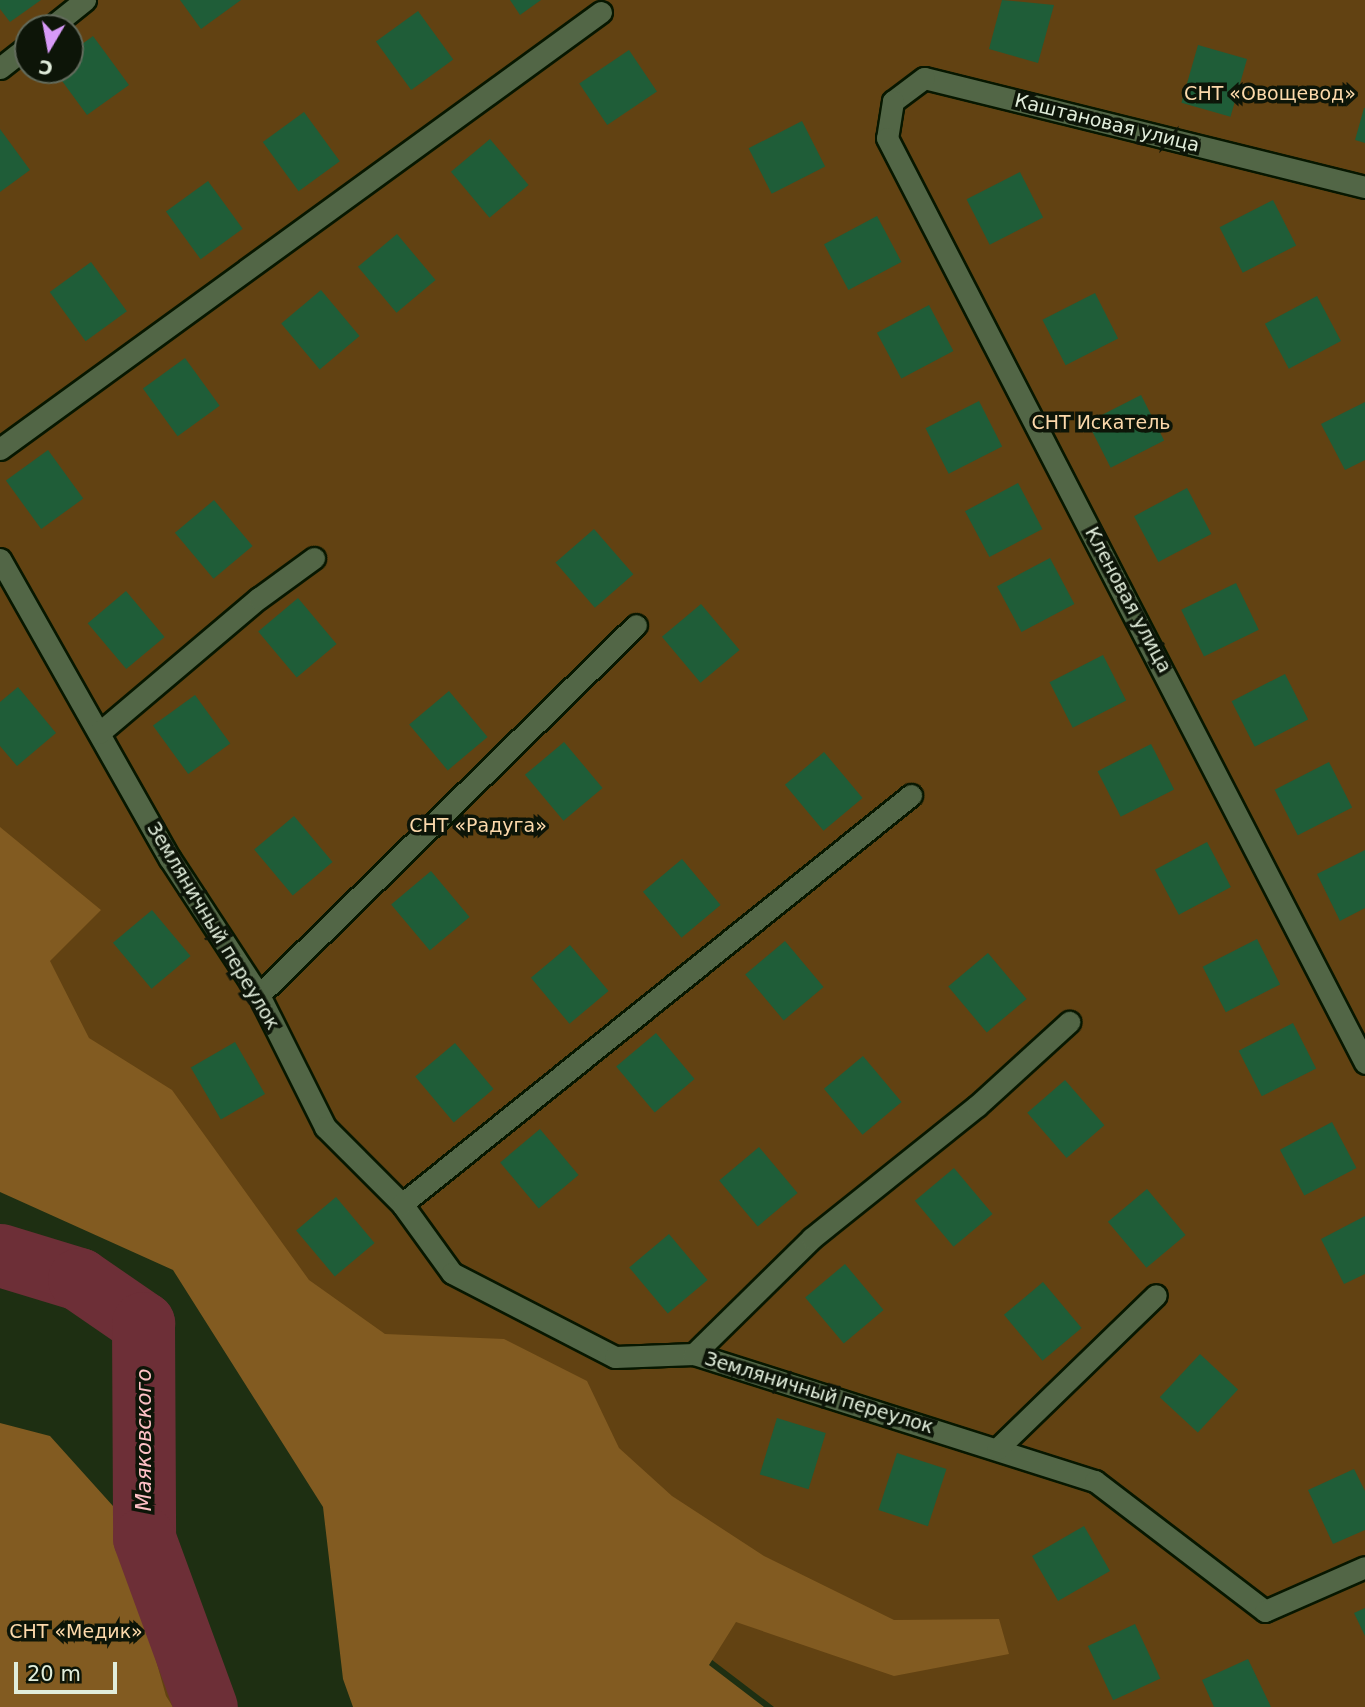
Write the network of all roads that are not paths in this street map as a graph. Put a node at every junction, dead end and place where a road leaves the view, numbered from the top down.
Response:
1 (85, 0) edge
2 (601, 12) dead end
3 (68, 14) edge
4 (14, 57) edge
5 (0, 68) edge
6 (887, 138) joint
7 (1365, 187) edge
8 (0, 449) edge
9 (314, 558) dead end
10 (0, 559) edge
11 (636, 625) dead end
12 (99, 733) junction
13 (911, 795) dead end
14 (259, 995) junction
15 (1069, 1022) dead end
16 (1365, 1063) edge
17 (402, 1204) junction
18 (1156, 1294) dead end
19 (694, 1354) junction
20 (997, 1449) junction
21 (1365, 1567) edge

1 - 3 street
2 - 8 street
4 - 5 street
6 - 7 street, Каштановая улица
6 - 16 street, Кленовая улица
9 - 12 street
10 - 12 street, Земляничный переулок
11 - 14 street
12 - 14 street, Земляничный переулок
13 - 17 street
14 - 17 street, Земляничный переулок
15 - 19 street
17 - 19 street, Земляничный переулок
18 - 20 street
19 - 20 street, Земляничный переулок
20 - 21 street, Земляничный переулок

